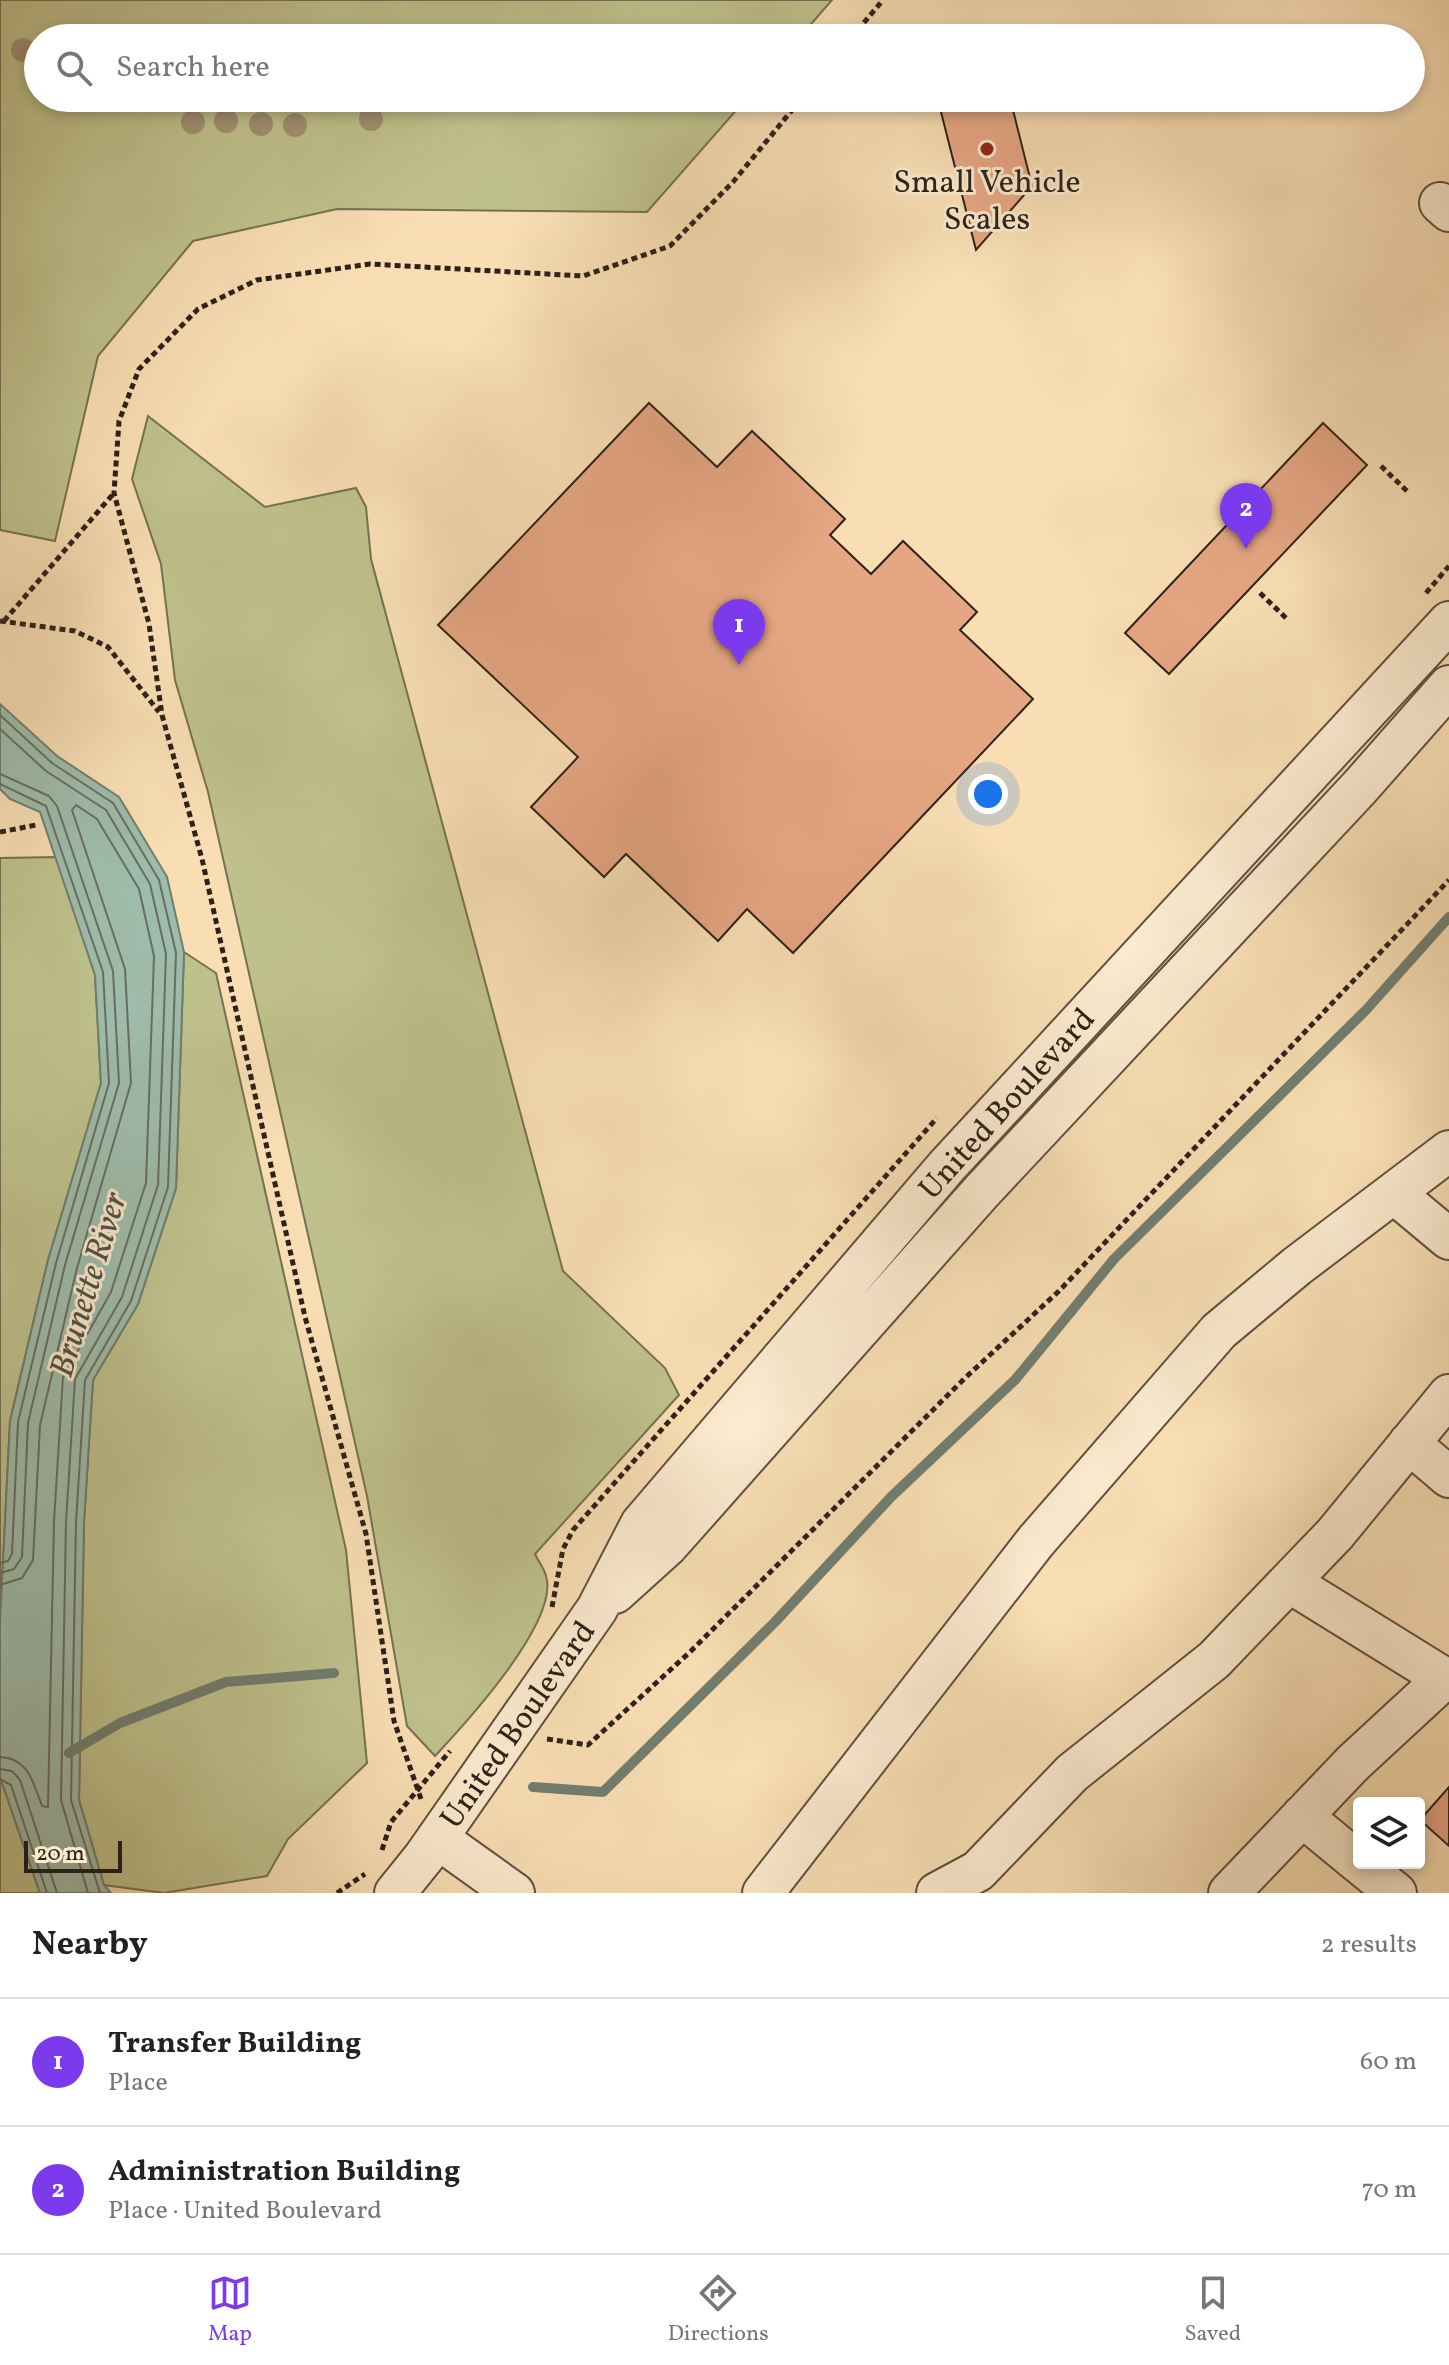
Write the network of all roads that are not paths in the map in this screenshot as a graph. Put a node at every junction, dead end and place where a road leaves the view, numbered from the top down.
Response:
1 (1449, 622) edge
2 (1449, 686) edge
3 (1449, 1151) edge
4 (1395, 1194) junction
5 (1449, 1239) edge
6 (1449, 1395) edge
7 (1409, 1443) junction
8 (1449, 1477) edge
9 (1289, 1582) junction
10 (597, 1609) junction
11 (1446, 1680) edge
12 (1302, 1816) junction
13 (437, 1838) junction
14 (1353, 1858) edge
15 (1366, 1869) edge
16 (394, 1890) edge
17 (514, 1893) edge
18 (763, 1893) edge
19 (937, 1893) edge
20 (1229, 1893) edge
21 (1396, 1893) edge

1 - 10 street, United Boulevard
2 - 10 street, United Boulevard
3 - 4 street
4 - 5 street
4 - 18 street
6 - 7 street
7 - 8 street
7 - 9 street
9 - 11 street
9 - 19 street
10 - 13 street, United Boulevard
11 - 12 street
12 - 14 street
12 - 20 street
13 - 16 street, United Boulevard
13 - 17 street
15 - 21 street

